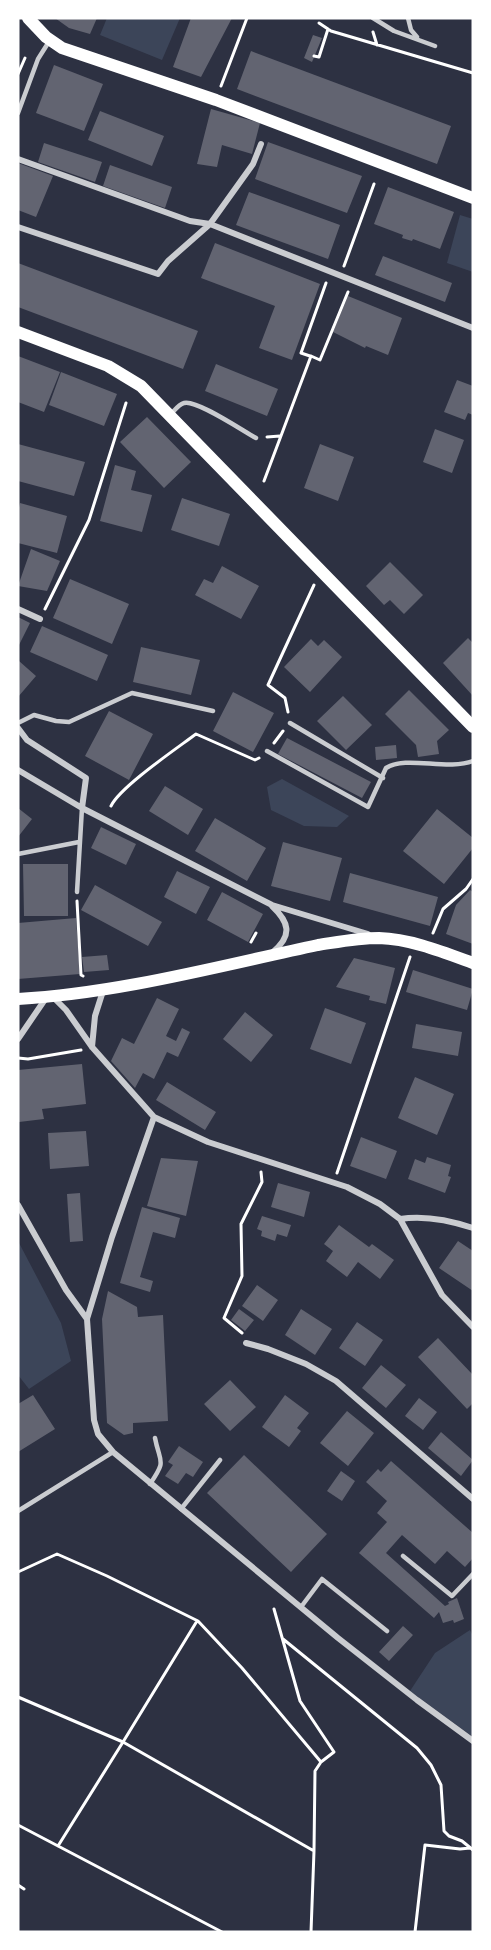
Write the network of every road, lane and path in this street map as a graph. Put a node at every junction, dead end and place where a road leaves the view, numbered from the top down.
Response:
1 (28, 18) edge
2 (247, 18) edge
3 (373, 18) edge
4 (408, 18) edge
5 (319, 23) dead end
6 (372, 27) dead end
7 (328, 29) junction
8 (50, 40) junction
9 (422, 41) junction
10 (389, 42) dead end
11 (377, 45) junction
12 (435, 46) dead end
13 (398, 51) junction
14 (314, 56) dead end
15 (473, 73) edge
16 (220, 87) dead end
17 (18, 113) edge
18 (261, 144) dead end
19 (18, 159) edge
20 (374, 184) dead end
21 (473, 198) edge
22 (210, 224) junction
23 (18, 227) edge
24 (344, 266) dead end
25 (327, 281) dead end
26 (349, 290) dead end
27 (473, 328) edge
28 (18, 332) edge
29 (311, 356) junction
30 (126, 403) dead end
31 (170, 415) junction
32 (256, 438) dead end
33 (264, 481) dead end
34 (314, 585) dead end
35 (18, 609) edge
36 (40, 619) joint
37 (213, 711) dead end
38 (18, 723) edge
39 (290, 723) junction
40 (473, 727) edge
41 (18, 728) edge
42 (267, 751) junction
43 (473, 761) edge
44 (18, 770) edge
45 (383, 778) junction
46 (111, 806) dead end
47 (82, 808) junction
48 (80, 842) junction
49 (18, 854) edge
50 (473, 879) edge
51 (77, 892) joint
52 (272, 906) junction
53 (256, 933) dead end
54 (433, 933) dead end
55 (380, 938) junction
56 (251, 942) dead end
57 (412, 953) dead end
58 (269, 955) junction
59 (473, 963) edge
60 (81, 975) dead end
61 (103, 991) junction
62 (50, 997) junction
63 (18, 999) edge
64 (18, 1039) edge
65 (92, 1047) junction
66 (83, 1049) dead end
67 (18, 1058) edge
68 (154, 1117) junction
69 (259, 1158) junction
70 (333, 1183) junction
71 (18, 1205) edge
72 (400, 1219) junction
73 (473, 1228) edge
74 (87, 1319) junction
75 (473, 1327) edge
76 (246, 1343) joint
77 (155, 1438) dead end
78 (113, 1452) junction
79 (220, 1460) dead end
80 (150, 1484) junction
81 (473, 1499) edge
82 (182, 1509) junction
83 (18, 1511) edge
84 (404, 1556) dead end
85 (18, 1572) edge
86 (473, 1574) edge
87 (301, 1607) junction
88 (274, 1609) dead end
89 (198, 1621) junction
90 (387, 1631) dead end
91 (283, 1639) junction
92 (18, 1697) edge
93 (473, 1741) edge
94 (123, 1742) junction
95 (321, 1762) junction
96 (18, 1825) edge
97 (58, 1846) junction
98 (471, 1849) edge
99 (314, 1851) junction
100 (18, 1886) edge
101 (24, 1889) dead end
102 (222, 1932) edge
103 (311, 1932) edge
104 (415, 1932) edge

1 - 8 main road
2 - 16 path
3 - 9 lane
4 - 9 lane
5 - 7 path
6 - 11 path
7 - 11 path
7 - 14 path
8 - 17 lane
8 - 21 main road
9 - 12 lane
10 - 13 path
11 - 13 path
13 - 15 path
18 - 22 street
19 - 22 street
20 - 24 path
22 - 23 street
22 - 27 street
25 - 29 path
26 - 29 path
28 - 31 main road
29 - 33 path
30 - 36 path
31 - 32 lane
31 - 40 main road
34 - 39 path
35 - 36 street
37 - 38 lane
39 - 42 path
39 - 45 lane
41 - 47 street
42 - 45 lane
42 - 46 path
43 - 45 lane
44 - 47 street
47 - 48 lane
47 - 52 street
48 - 49 lane
48 - 51 lane
50 - 54 path
51 - 60 path
52 - 55 street
52 - 58 street
53 - 56 path
55 - 58 main road
55 - 59 main road
57 - 70 path
58 - 61 main road
61 - 62 main road
61 - 65 street
62 - 63 main road
62 - 64 street
62 - 65 street
65 - 68 street
66 - 67 path
68 - 69 street
68 - 74 street
69 - 70 street
69 - 76 path
70 - 72 street
71 - 74 street
72 - 73 street
72 - 75 street
74 - 78 street
76 - 81 street
77 - 80 lane
78 - 80 street
78 - 83 lane
79 - 82 lane
80 - 82 street
82 - 87 street
84 - 86 lane
85 - 89 path
87 - 90 lane
87 - 93 street
88 - 91 path
89 - 94 path
89 - 95 path
91 - 95 path
91 - 98 path
92 - 94 path
94 - 97 path
94 - 99 path
95 - 99 path
96 - 97 path
97 - 102 path
98 - 104 path
99 - 103 path
100 - 101 path

